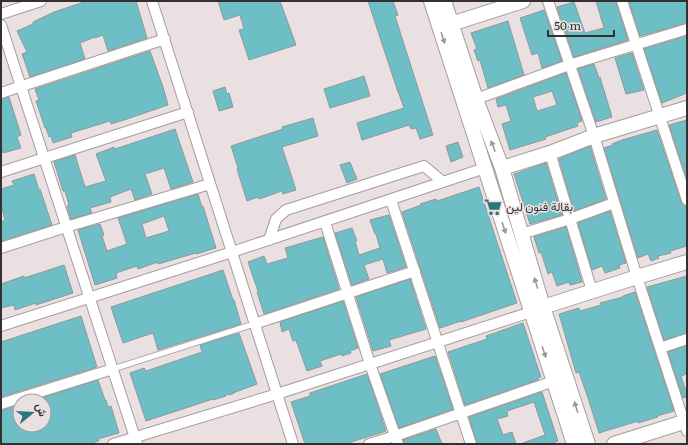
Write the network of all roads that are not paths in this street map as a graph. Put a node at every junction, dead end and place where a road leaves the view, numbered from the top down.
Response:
1 (41, 1) edge
2 (152, 1) edge
3 (431, 1) edge
4 (444, 1) edge
5 (523, 1) edge
6 (548, 1) edge
7 (622, 1) edge
8 (1, 14) edge
9 (451, 24) junction
10 (1, 25) edge
11 (687, 29) edge
12 (165, 39) junction
13 (636, 44) junction
14 (569, 65) junction
15 (21, 86) junction
16 (1, 92) edge
17 (476, 99) junction
18 (687, 108) edge
19 (188, 112) junction
20 (660, 116) junction
21 (594, 136) junction
22 (550, 153) junction
23 (44, 158) junction
24 (485, 168) junction
25 (502, 168) junction
26 (1, 172) edge
27 (443, 182) junction
28 (210, 184) junction
29 (685, 185) edge
30 (391, 200) junction
31 (687, 200) edge
32 (614, 203) junction
33 (570, 218) junction
34 (325, 222) junction
35 (66, 227) junction
36 (522, 234) junction
37 (269, 240) junction
38 (1, 248) edge
39 (232, 252) junction
40 (687, 262) edge
41 (415, 271) junction
42 (637, 277) junction
43 (592, 291) junction
44 (348, 293) junction
45 (90, 298) junction
46 (537, 310) junction
47 (254, 324) junction
48 (1, 326) edge
49 (687, 339) edge
50 (438, 342) junction
51 (660, 348) junction
52 (370, 364) junction
53 (113, 369) junction
54 (554, 381) junction
55 (277, 394) junction
56 (1, 404) edge
57 (461, 414) junction
58 (686, 424) edge
59 (136, 440) edge
60 (396, 440) edge
61 (113, 444) edge
62 (293, 444) edge
63 (369, 444) edge
64 (471, 444) edge
65 (574, 444) edge
66 (588, 444) edge
67 (614, 444) edge

1 - 8 street
2 - 12 street
3 -> 24 street
4 - 9 street
5 - 9 street
6 - 14 street
7 - 13 street
9 - 17 street
10 - 15 street
11 - 13 street
12 - 15 street
12 - 19 street
13 - 14 street
13 - 20 street
14 - 17 street
14 - 21 street
15 - 16 street
15 - 23 street
25 -> 17 street
18 - 20 street
19 - 23 street
19 - 28 street
20 - 21 street
20 - 29 street
21 - 22 street
21 - 32 street
22 - 25 street
22 - 33 street
23 - 26 street
23 - 35 street
24 - 27 street
24 -> 46 street
25 - 36 street
27 - 30 street
27 - 37 street
28 - 35 street
28 - 39 street
29 - 31 street
30 - 34 street
30 - 41 street
32 - 33 street
32 - 42 street
33 - 36 street
33 - 43 street
34 - 37 street
34 - 44 street
35 - 38 street
35 - 45 street
46 -> 36 street
37 - 39 street
39 - 45 street
39 - 47 street
40 - 42 street
41 - 44 street
41 - 50 street
42 - 43 street
42 - 51 street
43 - 46 street
44 - 47 street
44 - 52 street
45 - 48 street
45 - 53 street
46 - 50 street
46 -> 54 street
66 -> 46 street
47 - 53 lane
47 - 55 street
49 - 51 street
50 - 52 street
50 - 57 street
51 - 58 street
52 - 55 street
52 - 60 street
53 - 56 street
53 - 59 street
54 - 57 street
54 - 65 street
55 - 59 street
55 - 62 street
57 - 60 street
57 - 64 street
58 - 67 street
59 - 61 street
60 - 63 street

